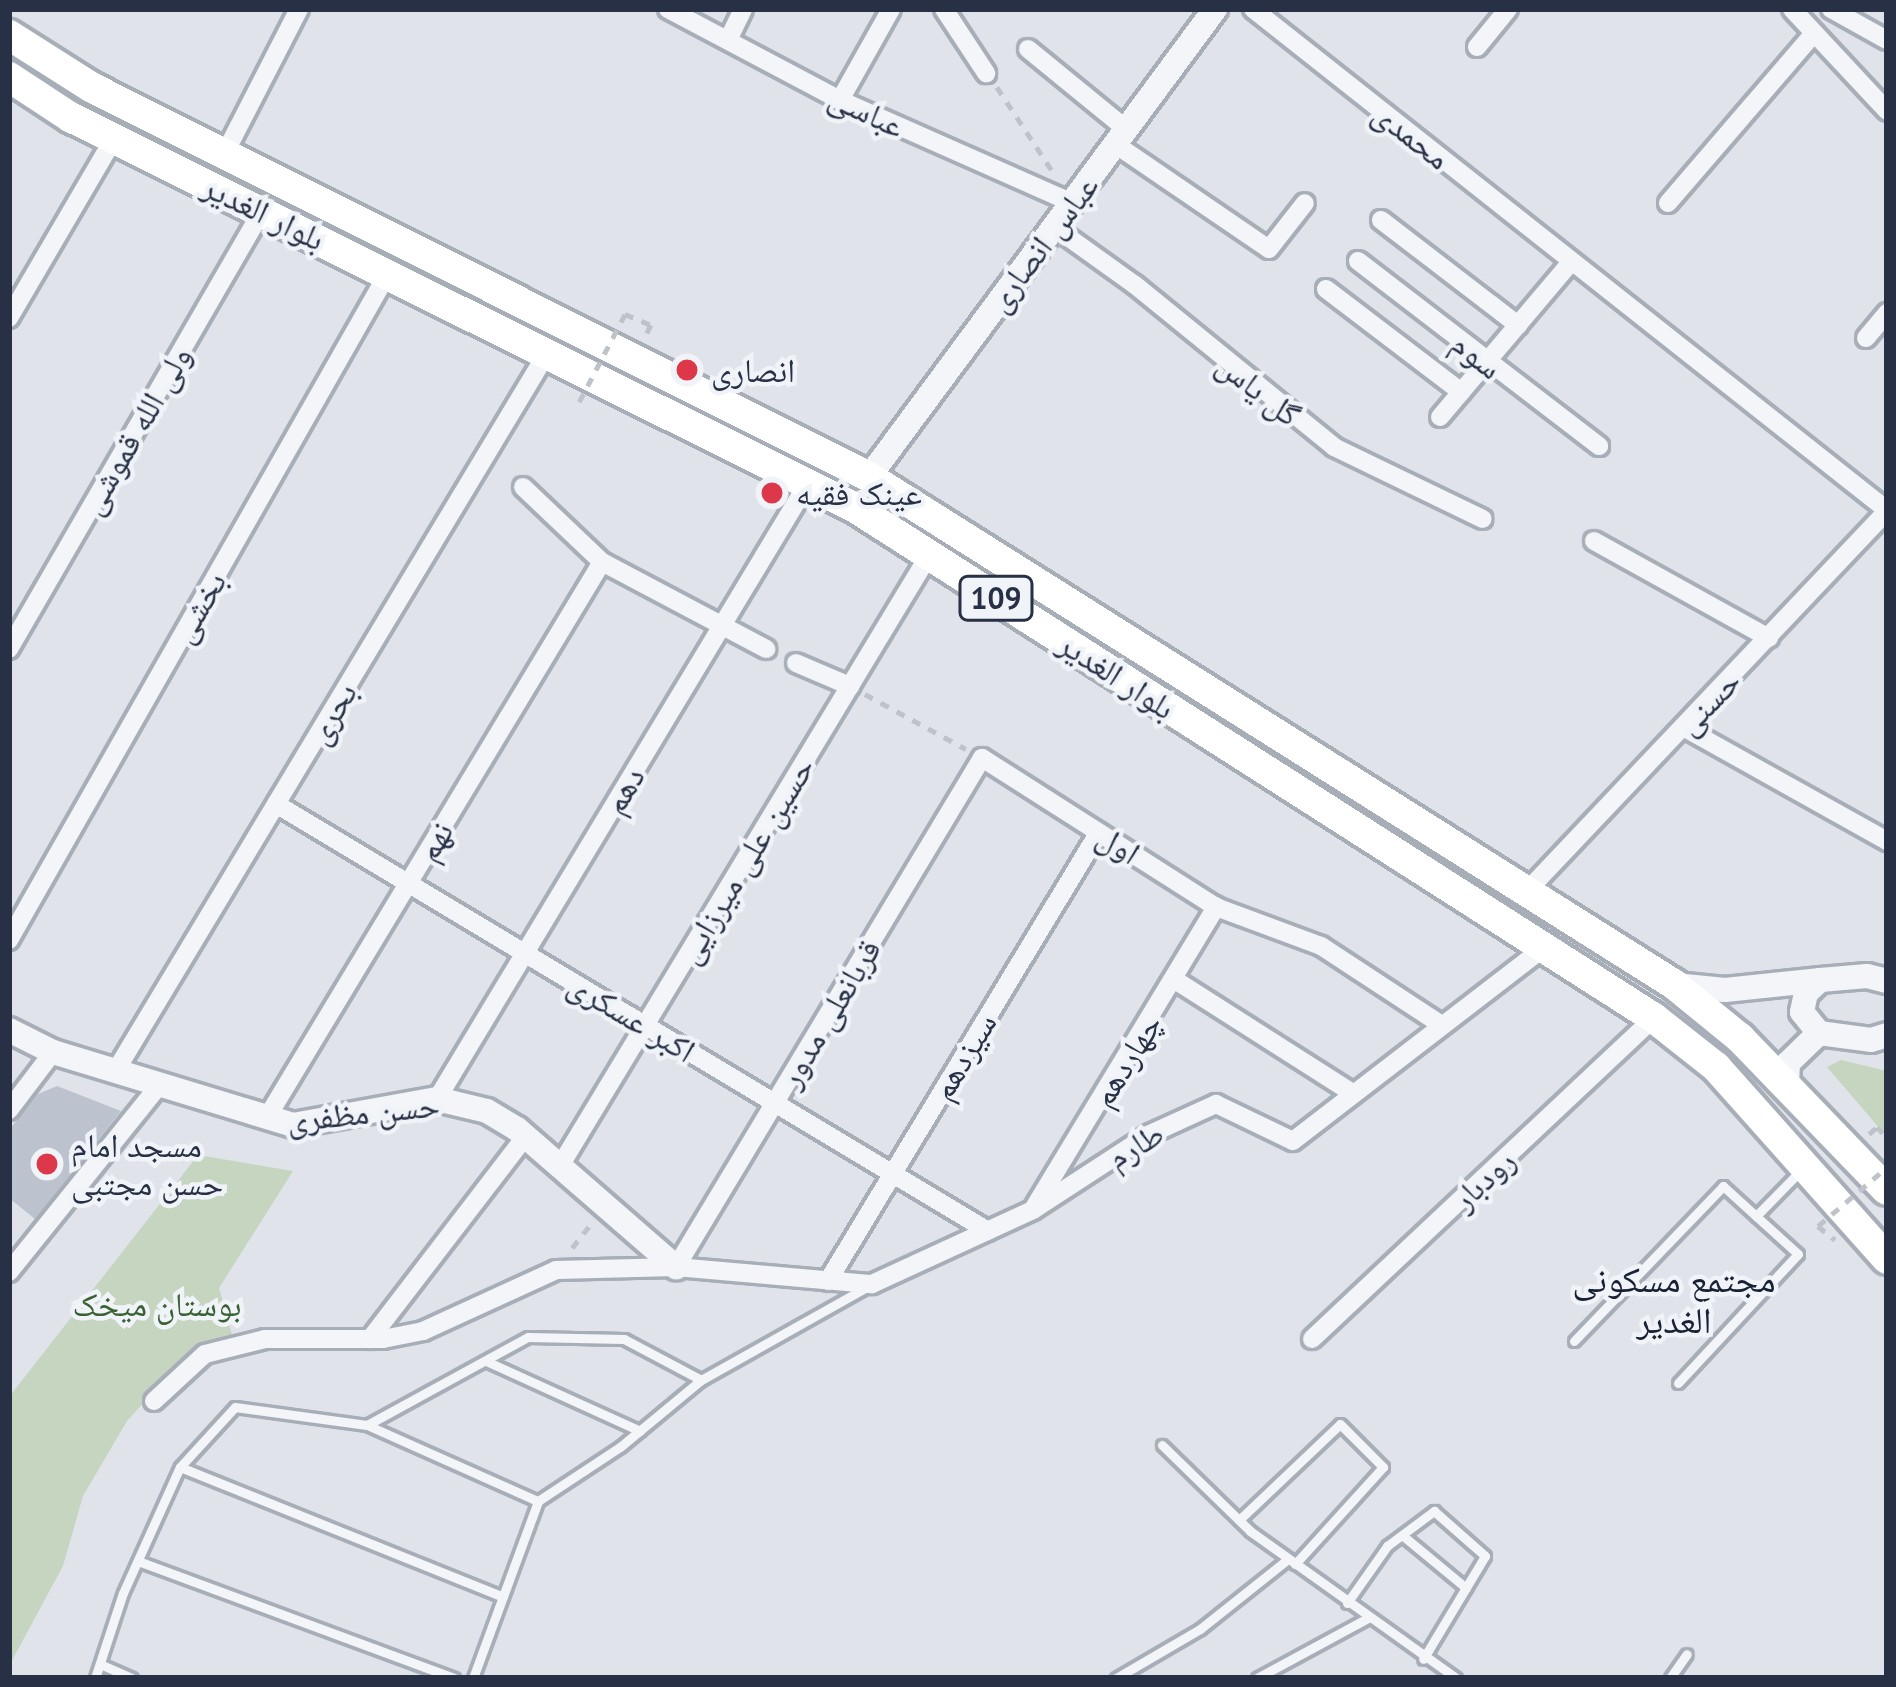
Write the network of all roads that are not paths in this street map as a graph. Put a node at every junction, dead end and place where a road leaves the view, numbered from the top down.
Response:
1 (298, 9) edge
2 (668, 9) edge
3 (743, 9) edge
4 (891, 9) edge
5 (944, 9) edge
6 (1215, 9) edge
7 (1253, 9) edge
8 (1508, 9) edge
9 (1792, 9) edge
10 (1844, 12) edge
11 (1814, 33) junction
12 (9, 35) edge
13 (728, 40) junction
14 (1887, 40) edge
15 (1477, 47) dead end
16 (1028, 49) dead end
17 (986, 73) road end
18 (9, 77) edge
19 (840, 100) junction
20 (1887, 111) edge
21 (1121, 136) junction
22 (114, 138) junction
23 (225, 153) junction
24 (1072, 203) junction
25 (1305, 203) dead end
26 (1668, 203) dead end
27 (262, 211) junction
28 (1382, 220) dead end
29 (1054, 227) junction
30 (1358, 261) dead end
31 (1572, 261) junction
32 (388, 274) junction
33 (1326, 289) dead end
34 (1887, 313) edge
35 (9, 318) edge
36 (1518, 325) junction
37 (1866, 338) dead end
38 (547, 353) junction
39 (1486, 363) junction
40 (1461, 392) junction
41 (1441, 417) dead end
42 (1599, 446) dead end
43 (869, 476) junction
44 (809, 481) junction
45 (523, 488) dead end
46 (1887, 510) edge
47 (1483, 519) dead end
48 (1594, 541) dead end
49 (929, 555) junction
50 (602, 562) junction
51 (722, 626) junction
52 (1769, 638) junction
53 (9, 649) edge
54 (766, 649) dead end
55 (796, 663) dead end
56 (850, 686) junction
57 (1683, 727) junction
58 (982, 758) joint
59 (276, 804) junction
60 (1099, 832) junction
61 (1884, 833) edge
62 (408, 883) junction
63 (1526, 892) junction
64 (1216, 907) junction
65 (9, 940) edge
66 (1545, 947) junction
67 (525, 953) junction
68 (1884, 978) edge
69 (1175, 980) junction
70 (1820, 980) junction
71 (1675, 985) junction
72 (1654, 1018) junction
73 (1440, 1024) junction
74 (645, 1025) junction
75 (9, 1030) edge
76 (1819, 1034) junction
77 (1882, 1040) edge
78 (53, 1052) junction
79 (115, 1072) junction
80 (1787, 1083) junction
81 (158, 1087) junction
82 (1351, 1092) junction
83 (437, 1099) junction
84 (775, 1103) junction
85 (9, 1110) edge
86 (266, 1120) junction
87 (526, 1136) junction
88 (560, 1166) junction
89 (1805, 1166) junction
90 (893, 1174) junction
91 (1887, 1190) edge
92 (1033, 1210) junction
93 (1756, 1216) junction
94 (988, 1231) junction
95 (1887, 1259) edge
96 (676, 1267) junction
97 (9, 1272) edge
98 (828, 1281) junction
99 (872, 1284) junction
100 (370, 1339) junction
101 (1312, 1339) dead end
102 (1574, 1341) dead end
103 (485, 1360) junction
104 (701, 1380) junction
105 (1678, 1383) dead end
106 (154, 1401) dead end
107 (367, 1425) junction
108 (640, 1431) junction
109 (1162, 1445) dead end
110 (180, 1467) junction
111 (538, 1501) junction
112 (1239, 1520) junction
113 (1402, 1535) junction
114 (138, 1561) junction
115 (1292, 1562) junction
116 (1466, 1588) junction
117 (503, 1597) junction
118 (1347, 1603) junction
119 (1368, 1618) junction
120 (1687, 1654) dead end
121 (1423, 1659) junction
122 (100, 1664) junction
123 (1439, 1671) junction
124 (95, 1678) edge
125 (131, 1678) edge
126 (454, 1678) edge
127 (473, 1678) edge
128 (1116, 1678) edge
129 (1257, 1678) edge
130 (1426, 1678) edge
131 (1456, 1678) edge
132 (1670, 1678) edge

1 - 23 street
2 - 13 street, عباسی
3 - 13 street
4 - 19 street
5 - 17 street
6 - 21 street, عباس انصاری
7 - 31 street, محمدی
8 - 15 street
9 - 11 street
10 - 14 street
11 - 20 street
11 - 26 street
12 - 23 main road, بلوار الغدیر / 109
13 - 19 street, عباسی
16 - 21 street
18 - 22 main road, بلوار الغدیر / 109
19 - 24 street, عباسی
21 - 24 street, عباس انصاری
21 - 25 street
22 - 27 main road, بلوار الغدیر / 109
22 - 35 street
23 - 43 main road, بلوار الغدیر / 109
24 - 29 street, عباس انصاری
27 - 32 main road, بلوار الغدیر / 109
27 - 53 street, ولی الله قموشی
28 - 36 street
29 - 43 street, عباس انصاری
29 - 47 street, گل یاس
30 - 39 street, سوم
31 - 36 street
31 - 46 street, محمدی
32 - 38 main road, بلوار الغدیر / 109
32 - 65 street, بخشی
33 - 40 street
34 - 37 street
36 - 39 street
38 - 44 main road, بلوار الغدیر / 109
38 - 59 street, بحری
39 - 40 street
39 - 42 street, سوم
40 - 41 street
43 - 63 main road, بلوار الغدیر / 109
44 - 49 main road, بلوار الغدیر / 109
44 - 51 street, دهم
45 - 50 street
46 - 52 street, حسنی
48 - 52 street
49 - 56 street, حسین علی میرزایی
49 - 66 main road, بلوار الغدیر / 109
50 - 51 street
50 - 62 street, نهم
51 - 54 street
51 - 67 street, دهم
52 - 57 street, حسنی
55 - 56 street
56 - 74 street, حسین علی میرزایی
57 - 61 street
57 - 63 street, حسنی
58 - 60 street, اول
58 - 84 street, قربانعلی مدور
59 - 62 street, اکبر عسکری
59 - 79 street, بحری
60 - 64 street, اول
60 - 90 street, سیزدهم
62 - 67 street, اکبر عسکری
62 - 86 street, نهم
63 - 71 main road, بلوار الغدیر / 109
64 - 69 street, چهاردهم
64 - 73 street, اول
66 - 72 main road, بلوار الغدیر / 109
66 - 73 street, طارم
67 - 74 street, اکبر عسکری
67 - 83 street, دهم
68 - 70 street
69 - 82 street
69 - 92 street, چهاردهم
70 - 71 street
70 - 76 street
71 - 80 main road, بلوار الغدیر / 109
72 - 89 main road, بلوار الغدیر / 109
72 - 101 street, رودبار
73 - 82 street, طارم
74 - 84 street, اکبر عسکری
74 - 88 street, حسین علی میرزایی
75 - 78 street, حسن مظفری
76 - 77 street
76 - 80 street
78 - 79 street, حسن مظفری
78 - 85 street
79 - 81 street, حسن مظفری
80 - 91 main road, بلوار الغدیر / 109
81 - 86 street, حسن مظفری
81 - 97 street
82 - 92 street, طارم
83 - 86 street, حسن مظفری
83 - 87 street, حسن مظفری
84 - 90 street, اکبر عسکری
84 - 96 street, قربانعلی مدور
87 - 88 street, حسن مظفری
87 - 100 street
88 - 96 street, حسن مظفری
89 - 93 lane
89 - 95 main road, بلوار الغدیر / 109
90 - 94 street, اکبر عسکری
90 - 98 street, سیزدهم
92 - 94 street, طارم
93 - 102 lane
93 - 105 lane
94 - 99 street, طارم
96 - 98 street, طارم
96 - 100 street, طارم
98 - 99 street, طارم
99 - 104 lane
100 - 106 street
103 - 104 lane
103 - 107 lane
103 - 108 lane
104 - 108 lane
107 - 110 lane
107 - 111 lane
108 - 111 lane
109 - 112 lane
110 - 114 lane
110 - 117 lane
111 - 117 lane
112 - 115 lane
112 - 115 lane
113 - 116 lane
113 - 116 lane
113 - 118 lane
114 - 122 lane
114 - 126 lane
115 - 118 lane
115 - 128 lane
116 - 121 lane
117 - 127 lane
118 - 119 lane
119 - 121 lane
119 - 129 lane
120 - 132 lane
121 - 123 lane
122 - 124 lane
122 - 125 lane
123 - 130 lane
123 - 131 lane

